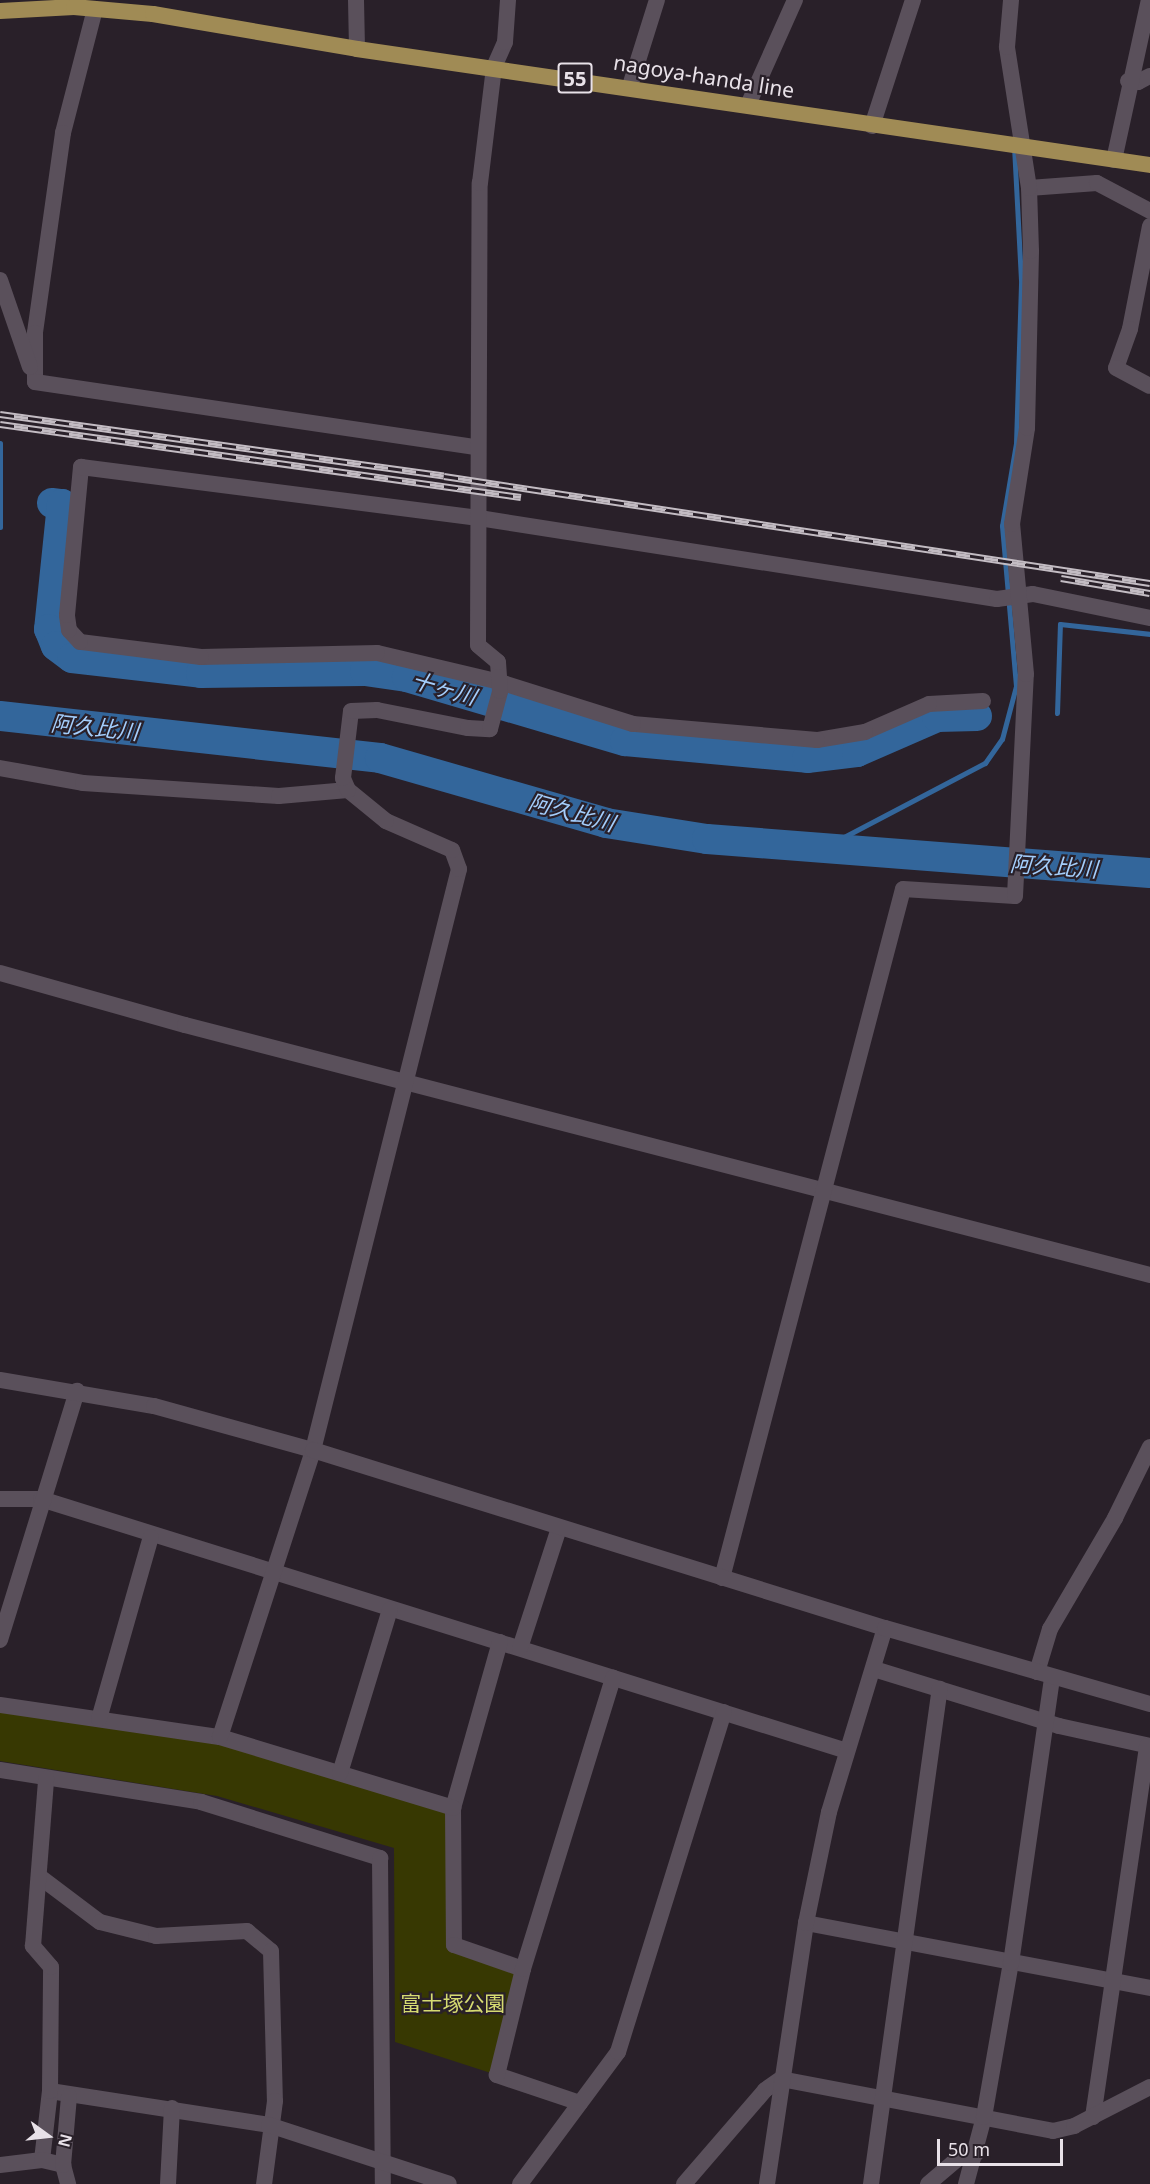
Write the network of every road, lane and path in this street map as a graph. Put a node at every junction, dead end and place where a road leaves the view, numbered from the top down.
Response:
1 (356, 0) edge
2 (508, 0) edge
3 (657, 0) edge
4 (795, 0) edge
5 (913, 0) edge
6 (1011, 0) edge
7 (1149, 0) edge
8 (95, 9) junction
9 (0, 11) edge
10 (357, 49) junction
11 (494, 67) junction
12 (1150, 76) edge
13 (1128, 81) junction
14 (630, 86) junction
15 (748, 105) junction
16 (872, 126) junction
17 (1024, 147) junction
18 (1114, 160) junction
19 (1150, 165) edge
20 (1029, 188) junction
21 (1150, 211) edge
22 (1150, 226) edge
23 (0, 280) edge
24 (35, 382) junction
25 (1150, 386) edge
26 (477, 447) junction
27 (479, 518) junction
28 (1021, 597) junction
29 (1150, 618) edge
30 (500, 686) junction
31 (983, 701) dead end
32 (0, 768) edge
33 (346, 784) junction
34 (0, 973) edge
35 (403, 1082) junction
36 (824, 1190) junction
37 (1150, 1275) edge
38 (0, 1380) edge
39 (77, 1391) junction
40 (1150, 1447) edge
41 (313, 1450) junction
42 (0, 1499) edge
43 (41, 1499) junction
44 (559, 1528) junction
45 (151, 1537) junction
46 (271, 1573) junction
47 (722, 1578) junction
48 (390, 1609) junction
49 (3, 1616) edge
50 (885, 1628) junction
51 (0, 1640) edge
52 (500, 1642) junction
53 (520, 1648) junction
54 (874, 1669) junction
55 (1044, 1675) junction
56 (613, 1678) junction
57 (939, 1689) junction
58 (1150, 1704) edge
59 (0, 1705) edge
60 (724, 1712) junction
61 (99, 1719) junction
62 (1044, 1720) junction
63 (220, 1737) junction
64 (1148, 1746) edge
65 (847, 1751) junction
66 (0, 1770) edge
67 (340, 1773) junction
68 (46, 1779) junction
69 (453, 1808) junction
70 (40, 1877) junction
71 (806, 1923) junction
72 (907, 1944) junction
73 (1011, 1963) junction
74 (523, 1968) junction
75 (1112, 1981) junction
76 (1150, 1988) edge
77 (781, 2079) junction
78 (1150, 2087) edge
79 (50, 2091) junction
80 (69, 2097) junction
81 (882, 2097) junction
82 (580, 2103) junction
83 (172, 2108) junction
84 (984, 2117) junction
85 (1093, 2117) junction
86 (269, 2125) junction
87 (976, 2154) junction
88 (42, 2160) junction
89 (0, 2164) edge
90 (63, 2165) junction
91 (383, 2165) junction
92 (68, 2184) edge
93 (168, 2184) edge
94 (264, 2184) edge
95 (383, 2184) edge
96 (449, 2184) edge
97 (520, 2184) edge
98 (684, 2184) edge
99 (766, 2184) edge
100 (871, 2184) edge
101 (928, 2184) edge
102 (966, 2184) edge

1 - 10 street
2 - 11 street
3 - 14 street
4 - 15 street
5 - 16 street
6 - 17 street
7 - 13 street
8 - 9 main road, nagoya-handa line / 55
8 - 10 main road, nagoya-handa line / 55
8 - 24 street
10 - 11 main road, nagoya-handa line / 55
11 - 14 main road, nagoya-handa line / 55
11 - 26 street
12 - 13 street
13 - 18 street
14 - 15 main road, nagoya-handa line / 55
15 - 16 main road, nagoya-handa line / 55
16 - 17 main road, nagoya-handa line / 55
17 - 18 main road, nagoya-handa line / 55
17 - 20 street
18 - 19 main road, nagoya-handa line / 55
20 - 21 street
20 - 28 street
22 - 25 street
23 - 24 street
24 - 26 street
26 - 27 street
27 - 28 street
27 - 30 street
27 - 30 street
28 - 29 street
28 - 36 street
30 - 31 street
30 - 33 street
32 - 33 street
33 - 35 street
34 - 35 street
35 - 36 street
35 - 41 street
36 - 37 street
36 - 47 street
38 - 39 street
39 - 41 street
39 - 43 street
40 - 55 street
41 - 44 street
41 - 46 street
42 - 43 street
43 - 45 street
43 - 49 street
44 - 47 street
44 - 53 street
45 - 46 street
45 - 61 street
46 - 48 street
46 - 63 street
47 - 50 street
48 - 52 street
48 - 67 street
49 - 51 street
50 - 54 street
50 - 55 street
52 - 53 street
52 - 69 street
53 - 56 street
54 - 57 street
54 - 65 street
55 - 58 street
55 - 62 street
56 - 60 street
56 - 74 street
57 - 62 street
57 - 72 street
59 - 61 street
60 - 65 street
60 - 82 street
61 - 63 street
62 - 64 street
62 - 73 street
63 - 67 street
64 - 75 street
65 - 71 street
66 - 68 street
67 - 69 street
68 - 70 street
68 - 91 street
69 - 74 street
70 - 79 street
70 - 86 street
71 - 72 street
71 - 77 street
72 - 73 street
72 - 81 street
73 - 75 street
73 - 84 street
74 - 82 street
75 - 76 street
75 - 85 street
77 - 81 street
77 - 98 street
77 - 99 street
78 - 85 street
79 - 80 street
79 - 88 street
80 - 83 street
80 - 90 street
81 - 84 street
81 - 100 street
82 - 97 street
83 - 86 street
83 - 93 street
84 - 85 street
84 - 87 street
86 - 91 street
86 - 94 street
87 - 101 street
87 - 102 street
88 - 89 street
88 - 90 street
90 - 92 street
91 - 95 street
91 - 96 street

